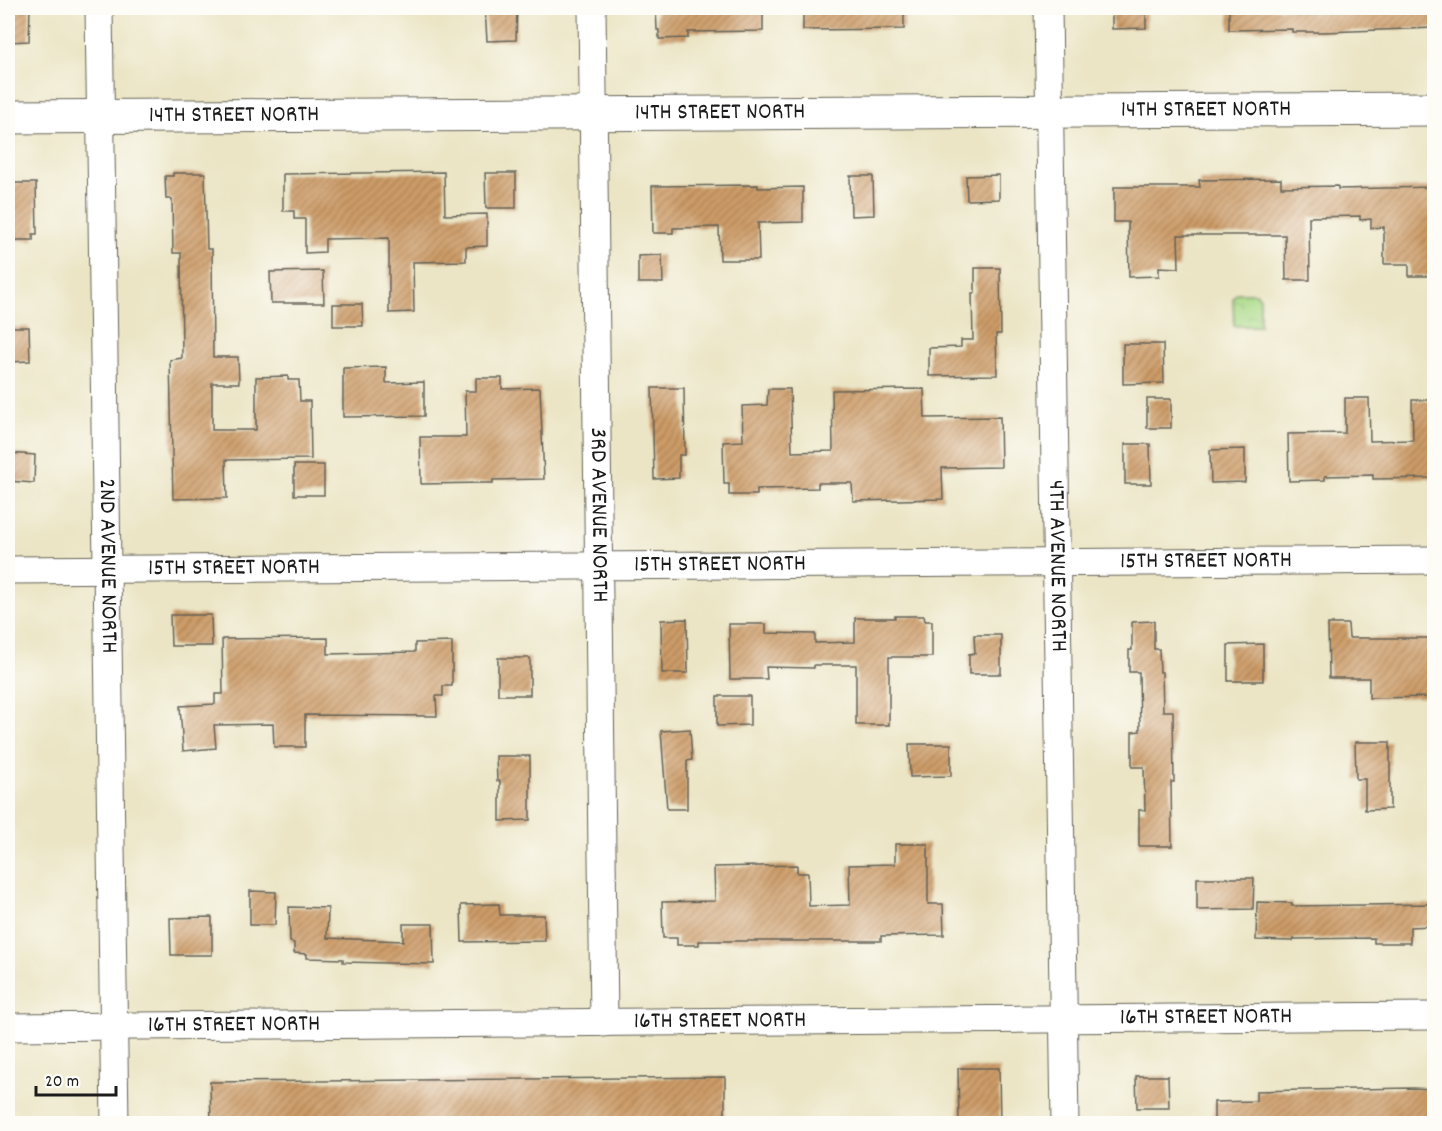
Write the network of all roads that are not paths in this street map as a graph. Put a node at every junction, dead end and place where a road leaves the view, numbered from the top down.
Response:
1 (99, 8) edge
2 (592, 8) edge
3 (1048, 8) edge
4 (1434, 109) edge
5 (1050, 111) junction
6 (593, 113) junction
7 (100, 116) junction
8 (8, 117) edge
9 (1434, 560) edge
10 (1056, 563) junction
11 (599, 566) junction
12 (8, 570) edge
13 (107, 570) junction
14 (1434, 1016) edge
15 (1064, 1019) junction
16 (604, 1023) junction
17 (8, 1027) edge
18 (114, 1027) junction
19 (115, 1124) edge
20 (1065, 1124) edge

1 - 7 street, 2ND AVENUE NORTH
2 - 6 street, 3RD AVENUE NORTH
3 - 5 street, 4TH AVENUE NORTH
4 - 5 street, 14TH STREET NORTH
5 - 6 street, 14TH STREET NORTH
5 - 10 street, 4TH AVENUE NORTH
6 - 7 street, 14TH STREET NORTH
6 - 11 street, 3RD AVENUE NORTH
7 - 8 street, 14TH STREET NORTH
7 - 13 street, 2ND AVENUE NORTH
9 - 10 street, 15TH STREET NORTH
10 - 11 street, 15TH STREET NORTH
10 - 15 street, 4TH AVENUE NORTH
11 - 13 street, 15TH STREET NORTH
11 - 16 street, 3RD AVENUE NORTH
12 - 13 street, 15TH STREET NORTH
13 - 18 street, 2ND AVENUE NORTH
14 - 15 street, 16TH STREET NORTH
15 - 16 street, 16TH STREET NORTH
15 - 20 street, 4TH AVENUE NORTH
16 - 18 street, 16TH STREET NORTH
17 - 18 street, 16TH STREET NORTH
18 - 19 street, 2ND AVENUE NORTH

